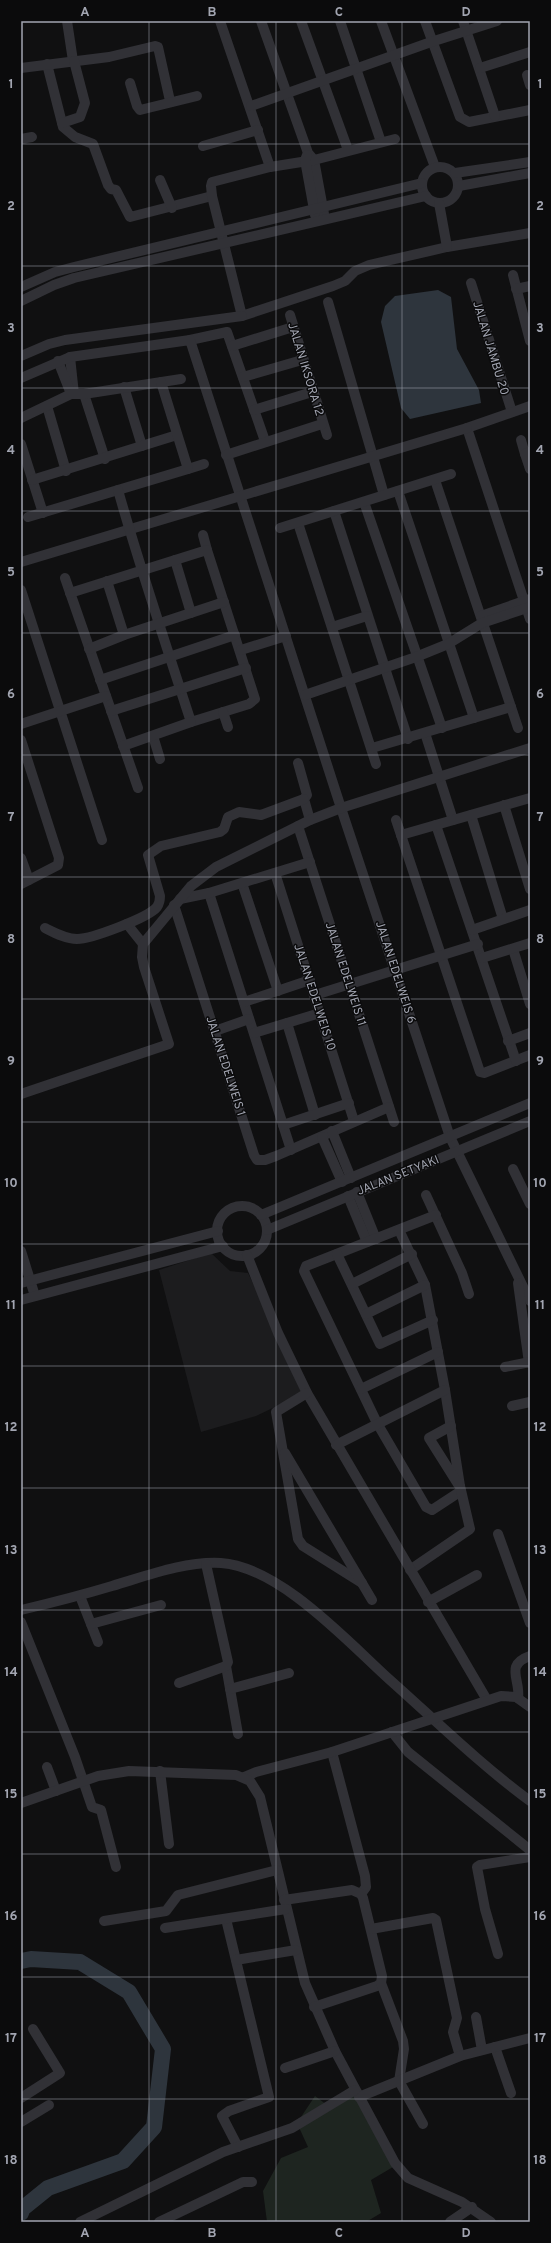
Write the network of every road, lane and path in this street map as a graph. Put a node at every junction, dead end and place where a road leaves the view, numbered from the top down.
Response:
1 (68, 21) edge
2 (220, 21) edge
3 (261, 21) edge
4 (301, 21) edge
5 (340, 21) edge
6 (381, 21) edge
7 (425, 21) edge
8 (463, 21) edge
9 (497, 21) edge
10 (466, 31) junction
11 (431, 42) junction
12 (530, 52) edge
13 (393, 56) junction
14 (74, 61) junction
15 (47, 64) junction
16 (21, 68) edge
17 (480, 68) junction
18 (356, 69) junction
19 (527, 75) dead end
20 (322, 80) junction
21 (130, 83) dead end
22 (530, 85) edge
23 (287, 93) junction
24 (196, 96) dead end
25 (170, 101) junction
26 (250, 106) junction
27 (530, 110) edge
28 (495, 116) junction
29 (62, 123) junction
30 (258, 130) junction
31 (32, 137) dead end
32 (21, 139) edge
33 (395, 139) dead end
34 (381, 142) junction
35 (203, 146) dead end
36 (348, 150) junction
37 (309, 158) junction
38 (530, 162) edge
39 (270, 167) junction
40 (435, 167) junction
41 (455, 173) junction
42 (530, 173) edge
43 (160, 180) dead end
44 (422, 183) junction
45 (459, 186) junction
46 (212, 196) junction
47 (426, 196) junction
48 (439, 203) junction
49 (172, 208) junction
50 (318, 208) junction
51 (321, 220) junction
52 (222, 231) junction
53 (530, 233) edge
54 (224, 243) junction
55 (446, 247) junction
56 (513, 275) dead end
57 (471, 283) dead end
58 (530, 286) edge
59 (516, 289) junction
60 (22, 294) edge
61 (328, 302) dead end
62 (290, 315) dead end
63 (242, 316) junction
64 (293, 327) junction
65 (190, 340) junction
66 (530, 341) edge
67 (232, 346) junction
68 (21, 356) edge
69 (70, 357) junction
70 (302, 360) junction
71 (58, 361) junction
72 (243, 377) junction
73 (21, 378) edge
74 (181, 379) dead end
75 (161, 382) junction
76 (124, 387) junction
77 (312, 392) junction
78 (77, 394) junction
79 (47, 406) junction
80 (530, 406) edge
81 (254, 410) junction
82 (512, 412) junction
83 (21, 418) edge
84 (322, 424) junction
85 (467, 428) junction
86 (177, 435) junction
87 (327, 435) dead end
88 (521, 440) dead end
89 (264, 441) junction
90 (21, 444) edge
91 (142, 446) junction
92 (528, 453) edge
93 (226, 455) junction
94 (372, 455) junction
95 (105, 459) junction
96 (204, 464) dead end
97 (188, 469) junction
98 (530, 469) edge
99 (66, 471) junction
100 (451, 474) dead end
101 (32, 480) junction
102 (435, 480) junction
103 (118, 490) junction
104 (398, 492) junction
105 (240, 495) junction
106 (384, 495) junction
107 (364, 502) junction
108 (334, 512) junction
109 (43, 513) junction
110 (28, 518) dead end
111 (298, 523) junction
112 (280, 528) dead end
113 (129, 529) junction
114 (203, 535) dead end
115 (208, 550) junction
116 (175, 560) junction
117 (21, 562) edge
118 (142, 570) junction
119 (65, 578) dead end
120 (107, 581) junction
121 (21, 590) edge
122 (70, 593) junction
123 (224, 602) junction
124 (528, 604) edge
125 (191, 613) junction
126 (367, 616) junction
127 (481, 620) junction
128 (530, 620) edge
129 (159, 624) junction
130 (332, 627) junction
131 (124, 635) junction
132 (235, 635) junction
133 (286, 636) junction
134 (448, 644) junction
135 (89, 649) junction
136 (240, 650) junction
137 (170, 656) junction
138 (416, 657) junction
139 (246, 668) junction
140 (385, 668) junction
141 (100, 680) junction
142 (350, 680) junction
143 (180, 689) junction
144 (106, 696) junction
145 (305, 696) junction
146 (511, 707) junction
147 (62, 711) junction
148 (111, 711) junction
149 (223, 712) junction
150 (474, 718) junction
151 (191, 722) junction
152 (21, 724) edge
153 (228, 727) dead end
154 (442, 728) junction
155 (518, 728) dead end
156 (425, 733) junction
157 (153, 736) junction
158 (408, 739) junction
159 (21, 740) edge
160 (124, 746) junction
161 (372, 748) junction
162 (530, 748) edge
163 (160, 759) dead end
164 (298, 764) dead end
165 (376, 764) dead end
166 (438, 777) junction
167 (138, 788) dead end
168 (530, 798) edge
169 (304, 800) junction
170 (504, 806) junction
171 (341, 808) junction
172 (471, 815) junction
173 (310, 820) junction
174 (396, 820) dead end
175 (453, 820) junction
176 (436, 825) junction
177 (298, 826) junction
178 (401, 835) junction
179 (102, 840) dead end
180 (21, 858) edge
181 (310, 862) junction
182 (275, 873) junction
183 (25, 882) edge
184 (242, 883) junction
185 (530, 889) edge
186 (209, 893) junction
187 (177, 902) junction
188 (158, 906) junction
189 (530, 910) edge
190 (167, 913) junction
191 (503, 919) junction
192 (127, 924) junction
193 (45, 928) dead end
194 (472, 930) junction
195 (530, 943) edge
196 (143, 944) junction
197 (478, 944) junction
198 (513, 949) junction
199 (440, 957) junction
200 (482, 958) junction
201 (395, 971) junction
202 (310, 980) junction
203 (349, 984) junction
204 (278, 991) junction
205 (314, 995) junction
206 (244, 1002) junction
207 (530, 1004) edge
208 (320, 1013) junction
209 (249, 1019) junction
210 (286, 1023) junction
211 (215, 1031) junction
212 (254, 1033) junction
213 (530, 1033) edge
214 (508, 1041) junction
215 (530, 1055) edge
216 (516, 1061) junction
217 (21, 1094) edge
218 (349, 1103) junction
219 (530, 1103) edge
220 (389, 1107) junction
221 (315, 1114) junction
222 (354, 1121) junction
223 (530, 1121) edge
224 (394, 1122) dead end
225 (283, 1126) junction
226 (332, 1131) junction
227 (322, 1137) junction
228 (450, 1137) junction
229 (291, 1150) junction
230 (456, 1151) junction
231 (513, 1169) dead end
232 (346, 1180) junction
233 (526, 1184) edge
234 (352, 1194) junction
235 (426, 1195) dead end
236 (530, 1204) edge
237 (261, 1215) junction
238 (436, 1216) junction
239 (267, 1230) junction
240 (399, 1230) junction
241 (218, 1231) junction
242 (372, 1240) junction
243 (223, 1246) junction
244 (21, 1251) edge
245 (337, 1254) junction
246 (412, 1254) junction
247 (247, 1255) junction
248 (516, 1273) junction
249 (26, 1282) edge
250 (352, 1284) junction
251 (425, 1285) junction
252 (469, 1294) dead end
253 (35, 1296) junction
254 (21, 1300) edge
255 (530, 1301) edge
256 (366, 1314) junction
257 (433, 1320) junction
258 (438, 1352) junction
259 (529, 1362) edge
260 (505, 1368) dead end
261 (361, 1389) junction
262 (445, 1390) junction
263 (307, 1393) junction
264 (530, 1402) edge
265 (512, 1406) dead end
266 (378, 1423) junction
267 (451, 1426) junction
268 (336, 1445) junction
269 (282, 1448) junction
270 (461, 1489) junction
271 (498, 1534) dead end
272 (206, 1564) junction
273 (410, 1570) junction
274 (477, 1575) dead end
275 (362, 1583) junction
276 (80, 1596) junction
277 (372, 1600) dead end
278 (428, 1602) junction
279 (161, 1605) dead end
280 (21, 1610) edge
281 (21, 1622) edge
282 (530, 1623) edge
283 (91, 1624) junction
284 (98, 1642) dead end
285 (530, 1656) edge
286 (226, 1666) junction
287 (289, 1673) dead end
288 (179, 1683) dead end
289 (230, 1689) junction
290 (518, 1698) junction
291 (487, 1700) junction
292 (530, 1707) edge
293 (435, 1718) junction
294 (392, 1732) junction
295 (238, 1734) dead end
296 (332, 1752) junction
297 (47, 1766) dead end
298 (160, 1771) junction
299 (244, 1777) junction
300 (83, 1782) junction
301 (56, 1791) junction
302 (530, 1801) edge
303 (21, 1803) edge
304 (169, 1844) dead end
305 (530, 1850) edge
306 (530, 1857) edge
307 (116, 1867) dead end
308 (277, 1870) junction
309 (361, 1894) junction
310 (285, 1905) junction
311 (226, 1919) junction
312 (104, 1921) dead end
313 (165, 1928) dead end
314 (370, 1929) junction
315 (296, 1950) junction
316 (498, 1954) dead end
317 (236, 1960) junction
318 (381, 1983) junction
319 (314, 2007) junction
320 (476, 2017) dead end
321 (32, 2029) dead end
322 (530, 2038) edge
323 (495, 2047) junction
324 (335, 2050) junction
325 (482, 2050) junction
326 (460, 2056) junction
327 (285, 2068) dead end
328 (399, 2081) junction
329 (357, 2093) junction
330 (511, 2093) dead end
331 (21, 2098) edge
332 (49, 2105) dead end
333 (21, 2122) edge
334 (424, 2124) dead end
335 (238, 2147) junction
336 (252, 2182) dead end
337 (472, 2207) junction
338 (80, 2222) edge
339 (159, 2222) edge
340 (450, 2222) edge
341 (491, 2222) edge

1 - 14 street
2 - 26 street
3 - 23 street
4 - 20 street
5 - 18 street
6 - 13 street
7 - 11 street
8 - 10 street
9 - 10 street
10 - 11 street
10 - 17 street
11 - 13 street
11 - 28 street
12 - 17 street
13 - 18 street
13 - 40 street
14 - 15 street
14 - 25 street
14 - 29 street
15 - 16 street
15 - 29 street
17 - 28 street
18 - 20 street
18 - 34 street
19 - 22 street
20 - 23 street
20 - 36 street
21 - 25 street
23 - 26 street
23 - 37 street
24 - 25 street
26 - 30 street
27 - 28 street
29 - 49 street
30 - 35 street
30 - 39 street
31 - 32 street
33 - 34 street
34 - 36 street
36 - 37 street
37 - 39 street
37 - 50 street
38 - 41 street
39 - 46 street
40 - 41 street
40 - 44 street
41 - 45 street
42 - 45 street
43 - 49 street
44 - 47 street
44 - 50 street
45 - 48 street
46 - 49 street
46 - 52 street
47 - 48 street
47 - 51 street
48 - 55 street
50 - 51 street
50 - 52 street
51 - 54 street
52 - 54 street
52 - 60 street
53 - 55 street
54 - 60 street
54 - 63 street
55 - 63 street
56 - 59 street
57 - 82 street, JALAN JAMBU 20
58 - 59 street
59 - 66 street
61 - 94 street
62 - 64 street, JALAN IKSORA 12
63 - 68 street
64 - 67 street
64 - 70 street, JALAN IKSORA 12
65 - 67 street
65 - 69 street
65 - 93 street, JALAN EDELWEIS 6
67 - 72 street
69 - 71 street
69 - 78 street
70 - 72 street
70 - 77 street, JALAN IKSORA 12
71 - 73 street
71 - 78 street
72 - 81 street
74 - 75 street
75 - 76 street
75 - 86 street
76 - 78 street
76 - 91 street
77 - 81 street
77 - 84 street, JALAN IKSORA 12
78 - 79 street
78 - 95 street
79 - 83 street
79 - 99 street
80 - 82 street
81 - 89 street
82 - 85 street
84 - 87 street, JALAN IKSORA 12
84 - 89 street, JALAN IKSORA 12
85 - 94 street
85 - 124 street
86 - 91 street
86 - 97 street
88 - 92 street
89 - 93 street, JALAN IKSORA 12
90 - 101 street
91 - 95 street
92 - 98 street
93 - 105 street, JALAN EDELWEIS 6
94 - 105 street
94 - 106 street
95 - 99 street
96 - 97 street
97 - 103 street
99 - 101 street
100 - 102 street
101 - 109 street
102 - 104 street
102 - 127 street
103 - 109 street
103 - 113 street
104 - 106 street
104 - 134 street
105 - 113 street
105 - 133 street, JALAN EDELWEIS 6
106 - 107 street
107 - 108 street
107 - 138 street
108 - 111 street
108 - 126 street
109 - 110 street
111 - 112 street
111 - 130 street
113 - 117 street
113 - 118 street
114 - 115 street
115 - 116 street
115 - 123 street
116 - 118 street
116 - 125 street
118 - 120 street
118 - 129 street
119 - 122 street
120 - 122 street
120 - 131 street
121 - 147 street
122 - 135 street
123 - 125 street
123 - 132 street
124 - 127 street
124 - 128 street
125 - 129 street
126 - 130 street
126 - 140 street
127 - 134 street
127 - 146 street
129 - 131 street
129 - 137 street
130 - 142 street
131 - 135 street
132 - 136 street
132 - 137 street
133 - 136 street
133 - 145 street, JALAN EDELWEIS 6
134 - 138 street
134 - 150 street
135 - 141 street
136 - 139 street
137 - 141 street
137 - 143 street
138 - 140 street
138 - 154 street
139 - 143 street
139 - 149 street
140 - 142 street
140 - 158 street
141 - 144 street
142 - 145 street
142 - 161 street
143 - 148 street
143 - 151 street
144 - 147 street
144 - 148 street
145 - 171 street, JALAN EDELWEIS 6
146 - 150 street
146 - 155 street
147 - 152 street
147 - 179 street
148 - 160 street
149 - 151 street
149 - 153 street
150 - 154 street
151 - 157 street
154 - 156 street
156 - 158 street
156 - 166 street
157 - 160 street
157 - 163 street
158 - 161 street
159 - 183 street
160 - 167 street
161 - 165 street
162 - 166 street
164 - 169 street
166 - 171 street
166 - 175 street
168 - 170 street
169 - 173 street
169 - 188 street
170 - 172 street
170 - 185 street
171 - 173 street
171 - 201 street, JALAN EDELWEIS 6
172 - 175 street
172 - 191 street
173 - 177 street
174 - 178 street
175 - 176 street
176 - 178 street
176 - 194 street
177 - 181 street, JALAN EDELWEIS 11
177 - 187 street
178 - 199 street
180 - 183 street
181 - 182 street
181 - 203 street, JALAN EDELWEIS 11
182 - 184 street
182 - 202 street, JALAN EDELWEIS 10
184 - 186 street
184 - 204 street
186 - 187 street
186 - 206 street
187 - 190 street
187 - 211 street, JALAN EDELWEIS 1
188 - 190 street
188 - 192 street
189 - 191 street
190 - 196 street
191 - 194 street
192 - 193 street
192 - 196 street
194 - 197 street
195 - 198 street
196 - 217 street
197 - 199 street
197 - 200 street
198 - 200 street
198 - 207 street
199 - 201 street
199 - 216 street
200 - 214 street
201 - 203 street
201 - 228 street, JALAN EDELWEIS 6
202 - 204 street
202 - 205 street, JALAN EDELWEIS 10
203 - 205 street
203 - 220 street, JALAN EDELWEIS 11
204 - 206 street
205 - 208 street, JALAN EDELWEIS 10
206 - 209 street
208 - 210 street
208 - 218 street, JALAN EDELWEIS 10
209 - 211 street
209 - 212 street
210 - 212 street
210 - 221 street
211 - 229 street, JALAN EDELWEIS 1
212 - 225 street
213 - 214 street
214 - 216 street
215 - 216 street
218 - 221 street
218 - 222 street, JALAN EDELWEIS 10
219 - 228 street
220 - 222 street, JALAN EDELWEIS 1
220 - 224 street, JALAN EDELWEIS 11
221 - 225 street
222 - 226 street, JALAN EDELWEIS 1
223 - 230 street, JALAN SETYAKI
225 - 229 street
226 - 227 street, JALAN EDELWEIS 1
226 - 232 street
227 - 229 street, JALAN EDELWEIS 1
227 - 232 street
228 - 230 street, JALAN EDELWEIS 6
228 - 232 street
230 - 234 street, JALAN SETYAKI
230 - 248 street, JALAN EDELWEIS 6
231 - 233 street
232 - 237 street
233 - 236 street
234 - 239 street, JALAN SETYAKI
234 - 242 street
235 - 238 street
237 - 239 street
237 - 241 street
238 - 240 street
238 - 252 street
239 - 247 street
240 - 242 street
240 - 246 street
241 - 243 street
241 - 249 street
242 - 245 street
243 - 247 street
243 - 253 street
244 - 249 street
245 - 250 street
245 - 261 street
246 - 250 street
246 - 251 street
247 - 263 street
248 - 255 street, JALAN EDELWEIS 6
248 - 259 street
249 - 253 street
250 - 256 street
251 - 256 street
251 - 257 street
253 - 254 street
256 - 257 street
257 - 258 street
258 - 261 street
258 - 262 street
259 - 260 street
261 - 266 street
262 - 266 street
262 - 267 street
263 - 268 street
263 - 269 street
264 - 265 street
266 - 268 street
266 - 270 street
267 - 270 street
267 - 270 street
268 - 273 street
269 - 275 street
269 - 275 street
270 - 273 street
271 - 282 street
272 - 276 street
272 - 286 street
272 - 293 street
273 - 278 street
274 - 278 street
275 - 277 street
276 - 280 street
276 - 283 street
278 - 291 street
279 - 283 street
281 - 300 street
283 - 284 street
285 - 290 street
286 - 288 street
286 - 289 street
287 - 289 street
289 - 295 street
290 - 291 street
290 - 292 street
291 - 293 street
293 - 294 street
293 - 302 street
294 - 296 street
294 - 305 street
296 - 299 street
296 - 309 street
297 - 301 street
298 - 299 street
298 - 300 street
298 - 304 street
299 - 308 street
300 - 301 street
300 - 307 street
301 - 303 street
306 - 316 street
308 - 310 street
308 - 312 street
309 - 310 street
309 - 314 street
310 - 311 street
310 - 315 street
311 - 313 street
311 - 317 street
314 - 318 street
314 - 326 street
315 - 317 street
315 - 319 street
317 - 335 street
318 - 319 street
318 - 328 street
319 - 324 street
320 - 325 street
321 - 331 street
322 - 323 street
323 - 325 street
323 - 330 street
324 - 327 street
324 - 329 street
325 - 326 street
326 - 328 street
328 - 329 street
328 - 334 street
329 - 335 street
329 - 337 street
332 - 333 street
335 - 338 street
336 - 339 street
337 - 340 street
337 - 341 street

